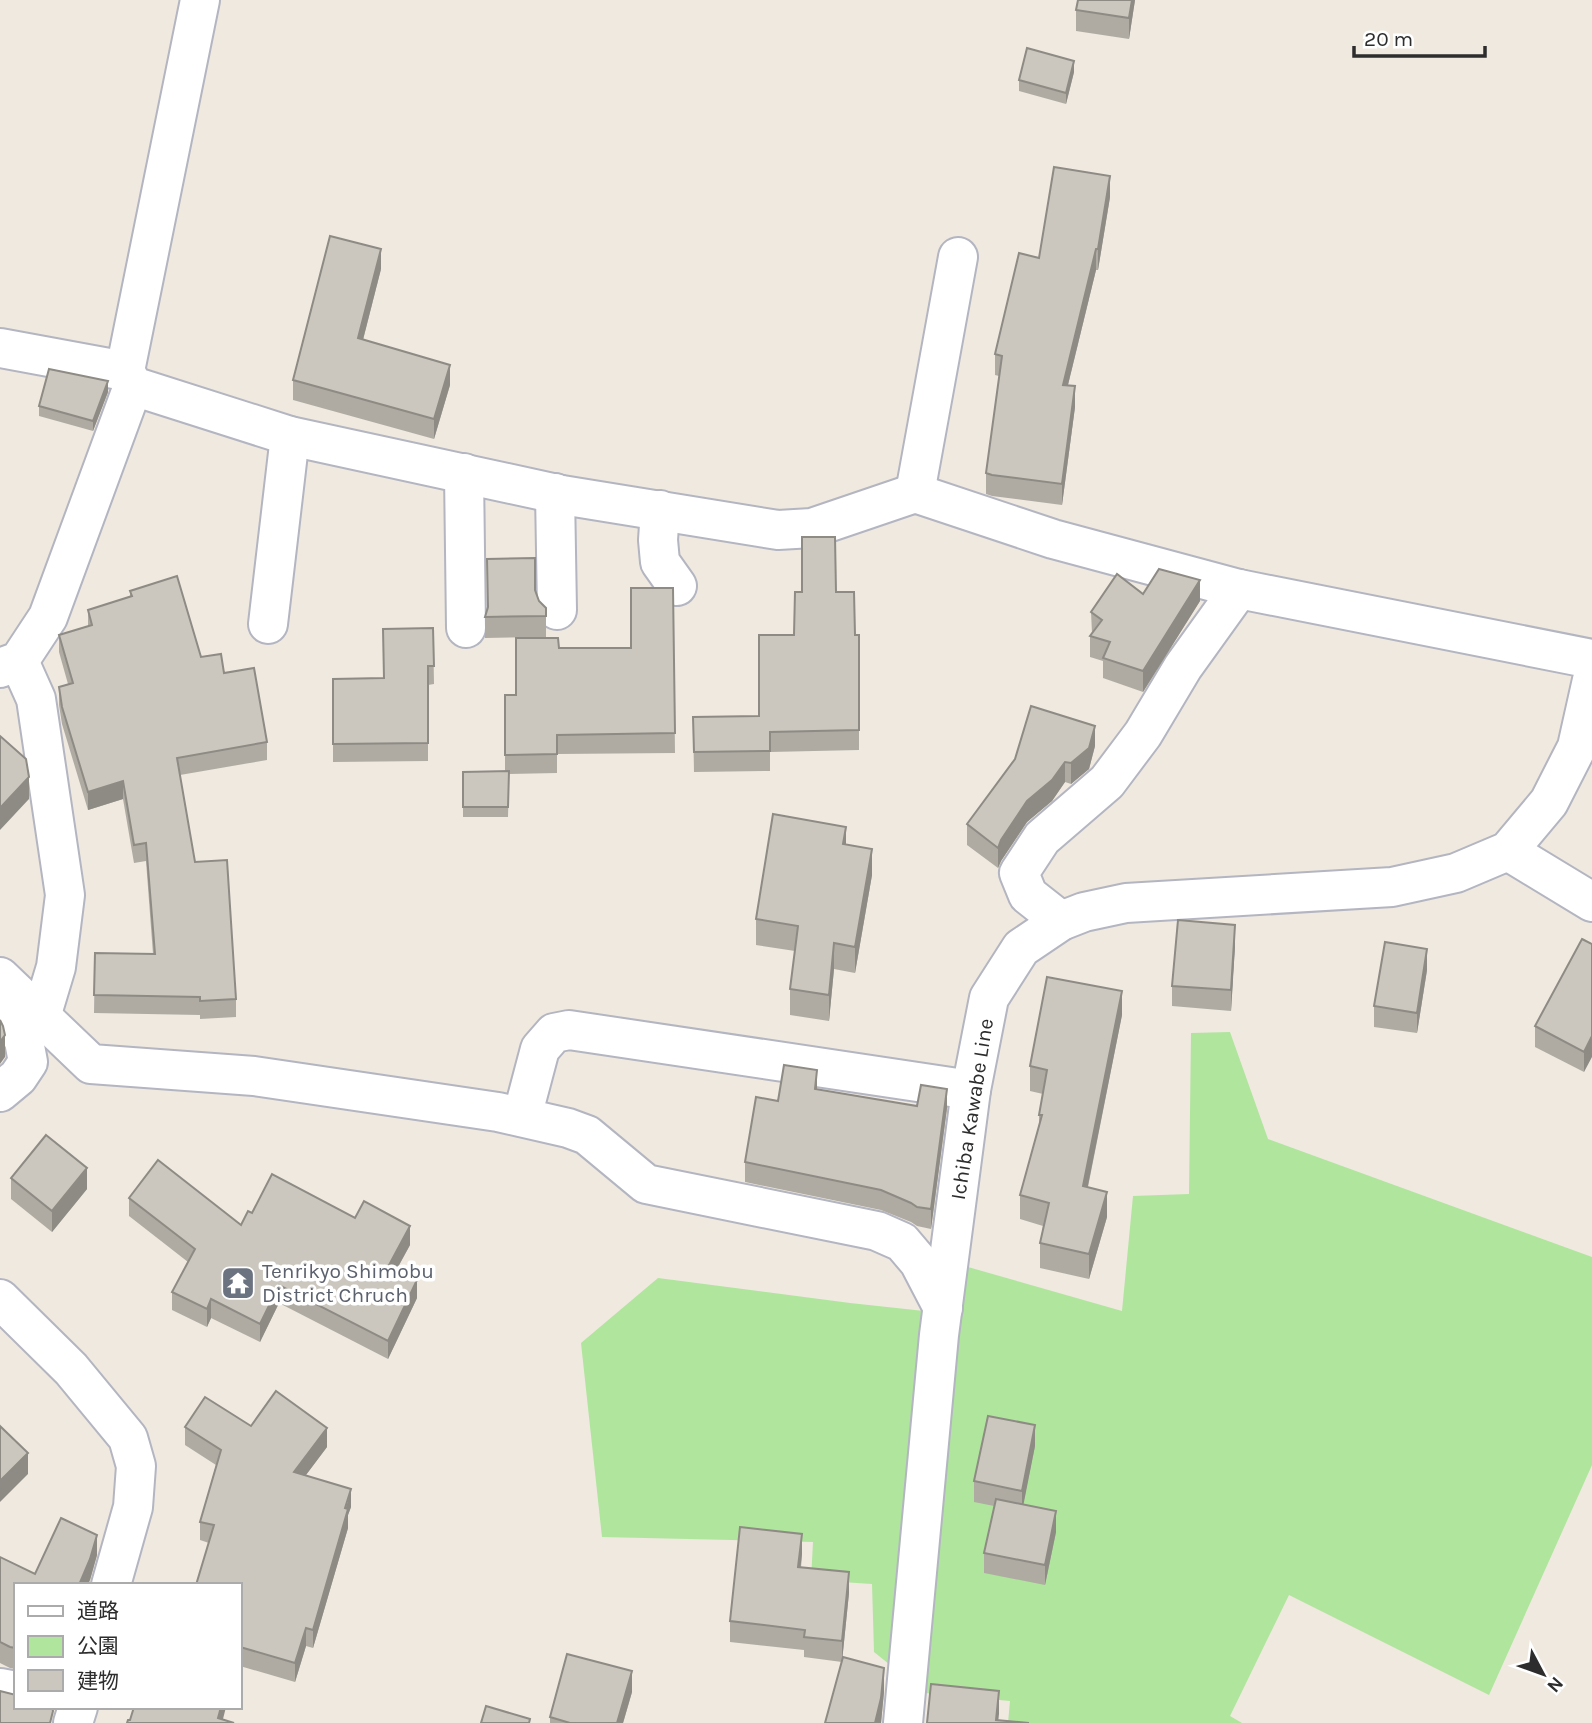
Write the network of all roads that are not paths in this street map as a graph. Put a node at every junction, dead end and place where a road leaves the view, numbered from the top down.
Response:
1 (200, 0) edge
2 (958, 257) dead end
3 (0, 348) edge
4 (129, 379) junction
5 (290, 436) junction
6 (464, 474) junction
7 (555, 493) junction
8 (915, 493) junction
9 (660, 510) junction
10 (677, 586) dead end
11 (1239, 589) junction
12 (557, 610) dead end
13 (268, 624) dead end
14 (466, 628) dead end
15 (1592, 659) edge
16 (9, 665) edge
17 (1592, 680) edge
18 (1508, 851) junction
19 (1592, 902) edge
20 (1061, 921) junction
21 (0, 977) edge
22 (0, 994) edge
23 (41, 1017) junction
24 (971, 1090) junction
25 (0, 1092) edge
26 (522, 1117) junction
27 (0, 1299) edge
28 (943, 1308) junction
29 (112, 1583) edge
30 (903, 1723) edge

1 - 4 street
2 - 8 street
3 - 4 street
4 - 5 street
4 - 16 street
5 - 6 street
5 - 13 street
6 - 7 street
6 - 14 street
7 - 9 street
7 - 12 street
8 - 9 street
8 - 11 street
9 - 10 street
11 - 15 street
11 - 20 street
16 - 23 street
17 - 18 street, Ichiba Kawabe Line
18 - 19 street
18 - 20 street, Ichiba Kawabe Line
20 - 24 street, Ichiba Kawabe Line
21 - 23 street
22 - 25 street
23 - 26 street
24 - 26 street
24 - 28 street, Ichiba Kawabe Line
26 - 28 street
27 - 29 street
28 - 30 street, Ichiba Kawabe Line

